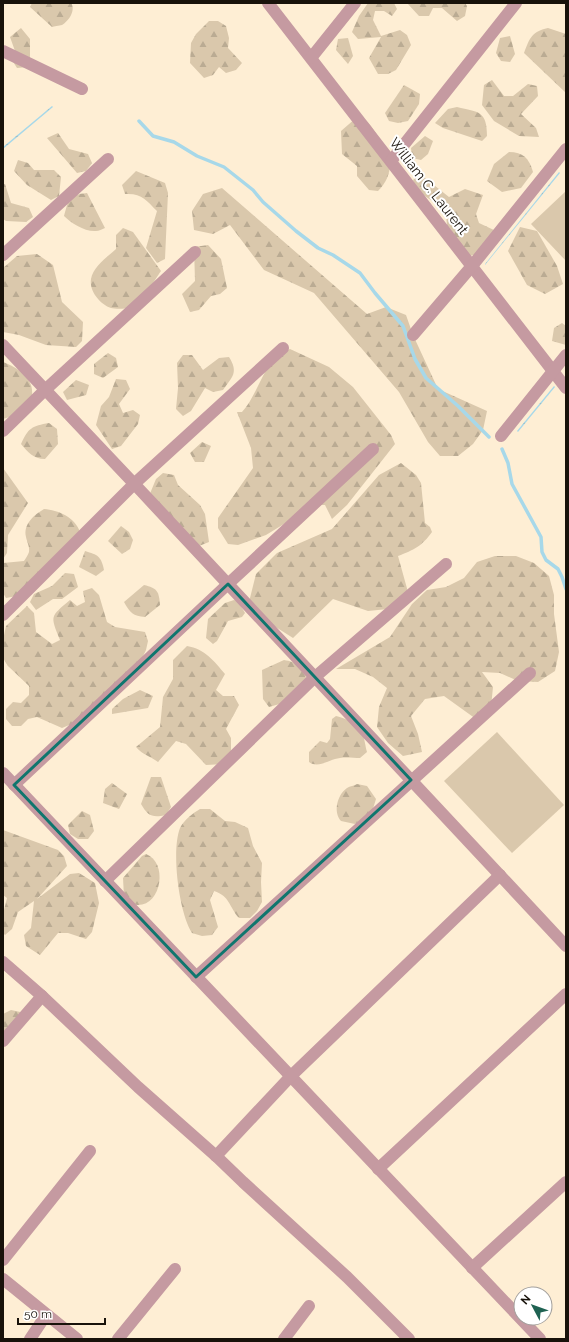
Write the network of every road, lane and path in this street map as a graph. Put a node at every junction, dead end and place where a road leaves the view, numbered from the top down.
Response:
1 (268, 3) edge
2 (355, 3) edge
3 (516, 3) edge
4 (3, 51) edge
5 (311, 58) junction
6 (82, 90) dead end
7 (566, 149) edge
8 (108, 159) dead end
9 (391, 161) junction
10 (195, 252) dead end
11 (3, 255) edge
12 (472, 266) junction
13 (413, 335) dead end
14 (3, 345) edge
15 (283, 348) dead end
16 (566, 355) edge
17 (553, 371) junction
18 (566, 388) edge
19 (45, 390) junction
20 (3, 432) edge
21 (501, 436) dead end
22 (373, 449) dead end
23 (134, 484) junction
24 (446, 564) dead end
25 (228, 584) junction
26 (3, 615) edge
27 (530, 673) dead end
28 (315, 677) junction
29 (3, 773) edge
30 (411, 780) junction
31 (14, 785) junction
32 (500, 875) junction
33 (105, 881) junction
34 (566, 946) edge
35 (3, 962) edge
36 (196, 977) junction
37 (566, 994) edge
38 (42, 996) junction
39 (3, 1041) edge
40 (291, 1076) junction
41 (90, 1151) dead end
42 (216, 1156) junction
43 (378, 1169) junction
44 (566, 1182) edge
45 (3, 1260) edge
46 (175, 1268) dead end
47 (472, 1268) junction
48 (3, 1280) edge
49 (309, 1306) dead end
50 (46, 1314) junction
51 (30, 1339) edge
52 (77, 1339) edge
53 (118, 1339) edge
54 (284, 1339) edge
55 (409, 1339) edge
56 (540, 1339) edge

1 - 5 street, William C. Laurent
2 - 5 street
3 - 9 street
4 - 6 street
5 - 9 street, William C. Laurent
7 - 12 street
8 - 11 street
9 - 12 street, William C. Laurent
10 - 19 street
12 - 13 street
12 - 17 street, William C. Laurent
14 - 19 street
15 - 23 street
16 - 17 street
17 - 18 street, William C. Laurent
17 - 21 street
19 - 20 street
19 - 23 street
22 - 25 street
23 - 25 street
23 - 26 street
24 - 28 street
25 - 28 street
25 - 31 street
27 - 30 street
28 - 30 street
28 - 33 street
29 - 31 street
30 - 32 street
30 - 36 street
31 - 33 street
32 - 34 street
32 - 40 street
33 - 36 street
35 - 38 street
36 - 40 street
37 - 43 street
38 - 39 street
38 - 42 street
40 - 42 street
40 - 43 street
41 - 45 street
42 - 55 street
43 - 47 street
44 - 47 street
46 - 53 street
47 - 56 street
48 - 50 street
49 - 54 street
50 - 51 street
50 - 52 street

